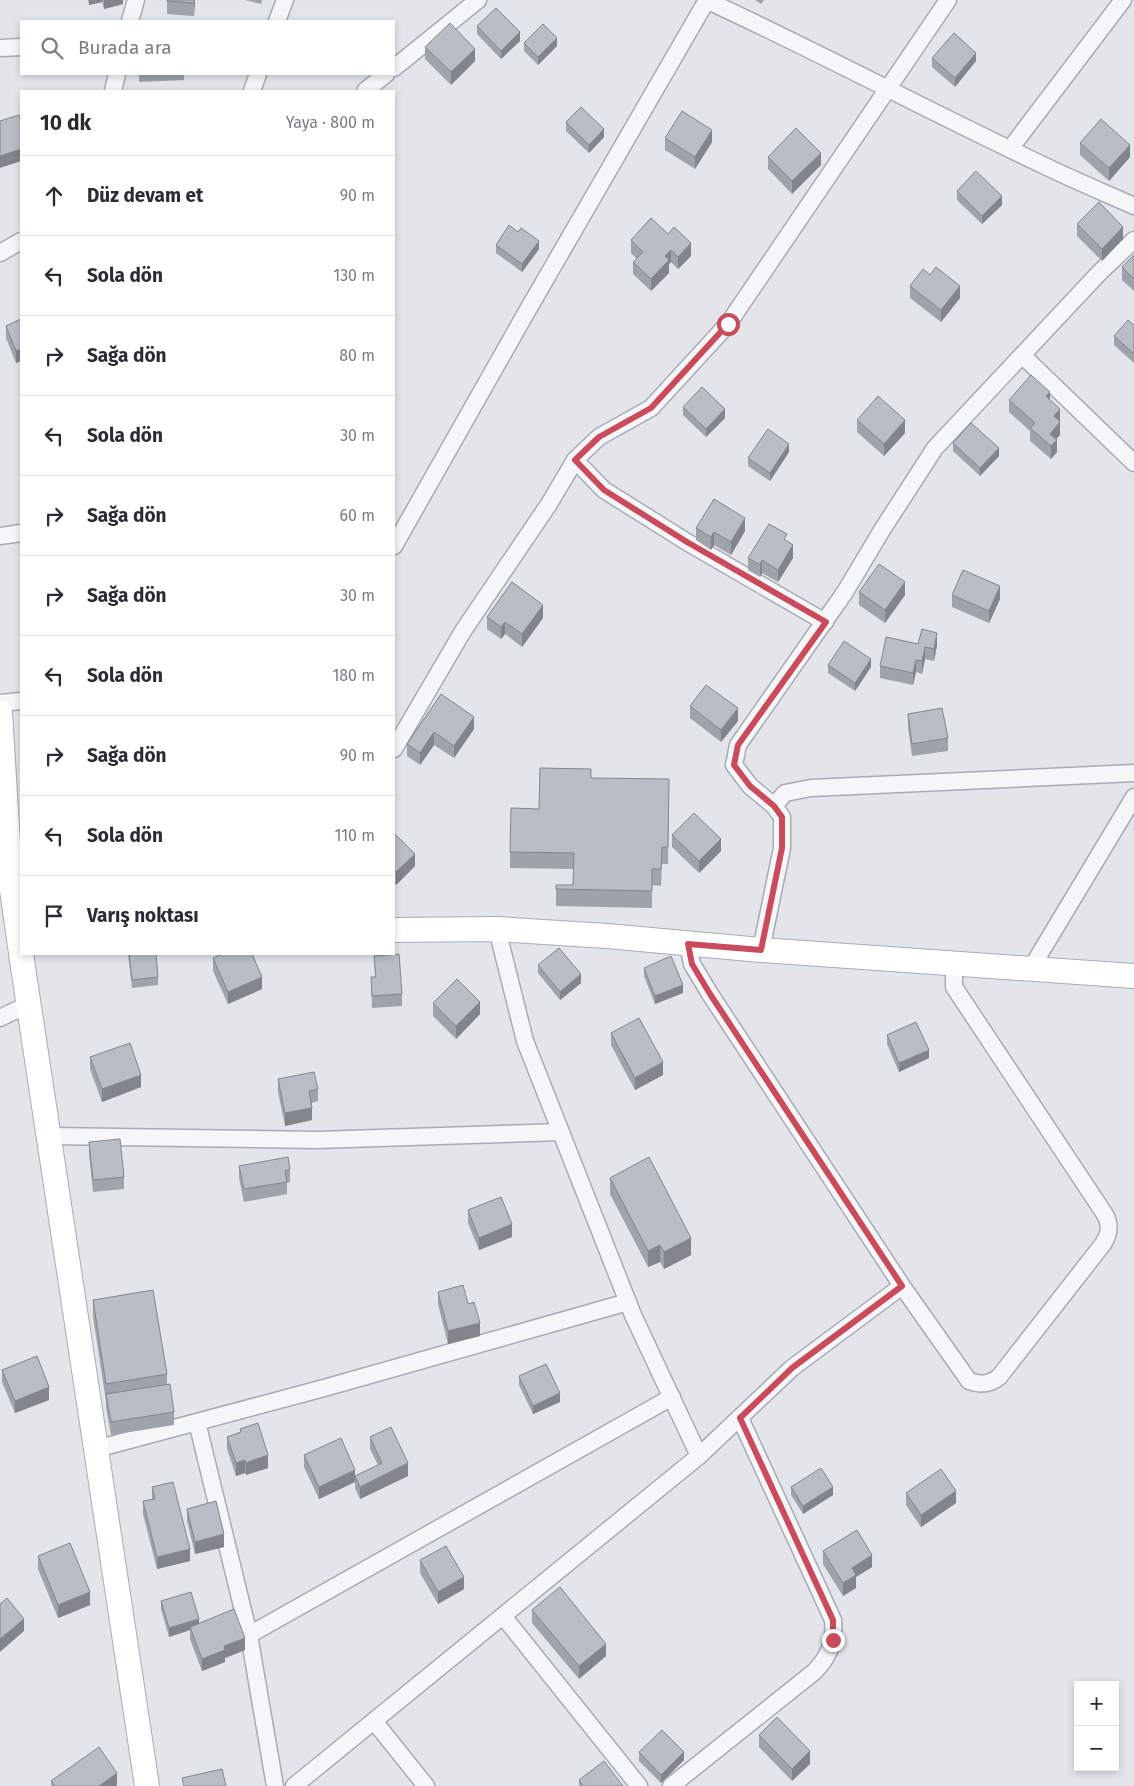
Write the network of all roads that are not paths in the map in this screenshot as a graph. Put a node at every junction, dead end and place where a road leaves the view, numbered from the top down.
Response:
1 (136, 0) edge
2 (285, 0) edge
3 (478, 0) edge
4 (706, 0) edge
5 (948, 0) edge
6 (1124, 0) edge
7 (130, 20) edge
8 (277, 20) edge
9 (20, 47) edge
10 (0, 48) edge
11 (395, 67) edge
12 (117, 75) edge
13 (258, 75) edge
14 (385, 75) edge
15 (887, 89) junction
16 (112, 90) edge
17 (252, 90) edge
18 (366, 90) edge
19 (1010, 149) junction
20 (1134, 206) edge
21 (1134, 240) edge
22 (20, 242) edge
23 (0, 253) edge
24 (1022, 355) junction
25 (575, 460) junction
26 (1134, 463) edge
27 (20, 532) edge
28 (0, 536) edge
29 (395, 544) edge
30 (826, 622) junction
31 (20, 701) edge
32 (0, 702) edge
33 (0, 712) edge
34 (395, 748) edge
35 (1134, 773) edge
36 (1134, 797) edge
37 (774, 806) junction
38 (11, 897) edge
39 (497, 929) junction
40 (395, 930) edge
41 (688, 944) junction
42 (20, 947) edge
43 (761, 950) junction
44 (21, 955) edge
45 (954, 964) junction
46 (1030, 970) junction
47 (1134, 976) edge
48 (29, 1004) junction
49 (0, 1018) edge
50 (561, 1132) junction
51 (49, 1136) junction
52 (902, 1286) junction
53 (628, 1302) junction
54 (672, 1397) junction
55 (740, 1418) junction
56 (197, 1422) junction
57 (96, 1449) junction
58 (700, 1456) junction
59 (503, 1616) junction
60 (249, 1635) junction
61 (374, 1721) junction
62 (147, 1786) edge
63 (275, 1786) edge
64 (294, 1786) edge
65 (426, 1786) edge
66 (639, 1786) edge
67 (671, 1786) edge

1 - 7 street
2 - 8 street
3 - 11 street
4 - 15 street
4 - 29 street
5 - 15 street
6 - 19 street
9 - 10 street
12 - 16 street
13 - 17 street
14 - 18 street
15 - 19 street
15 - 25 street
19 - 20 street
21 - 24 street
22 - 23 street
24 - 26 street
24 - 30 street
25 - 30 street
25 - 34 street
27 - 28 street
30 - 37 street
31 - 32 street
33 - 38 main road
35 - 37 street
36 - 46 street
37 - 43 street
38 - 42 main road
39 - 40 main road
39 - 41 main road
39 - 50 street
41 - 43 main road
41 - 52 street
43 - 45 main road
44 - 48 main road
45 - 46 main road
45 - 52 street
46 - 47 main road
48 - 49 street
48 - 51 main road
50 - 51 street
50 - 53 street
51 - 57 main road
52 - 55 street
53 - 54 street
53 - 56 street
54 - 58 street
54 - 60 street
55 - 58 street
55 - 67 street
56 - 57 street
56 - 60 street
57 - 62 main road
58 - 59 street
59 - 61 street
59 - 66 street
60 - 63 street
61 - 64 street
61 - 65 street

